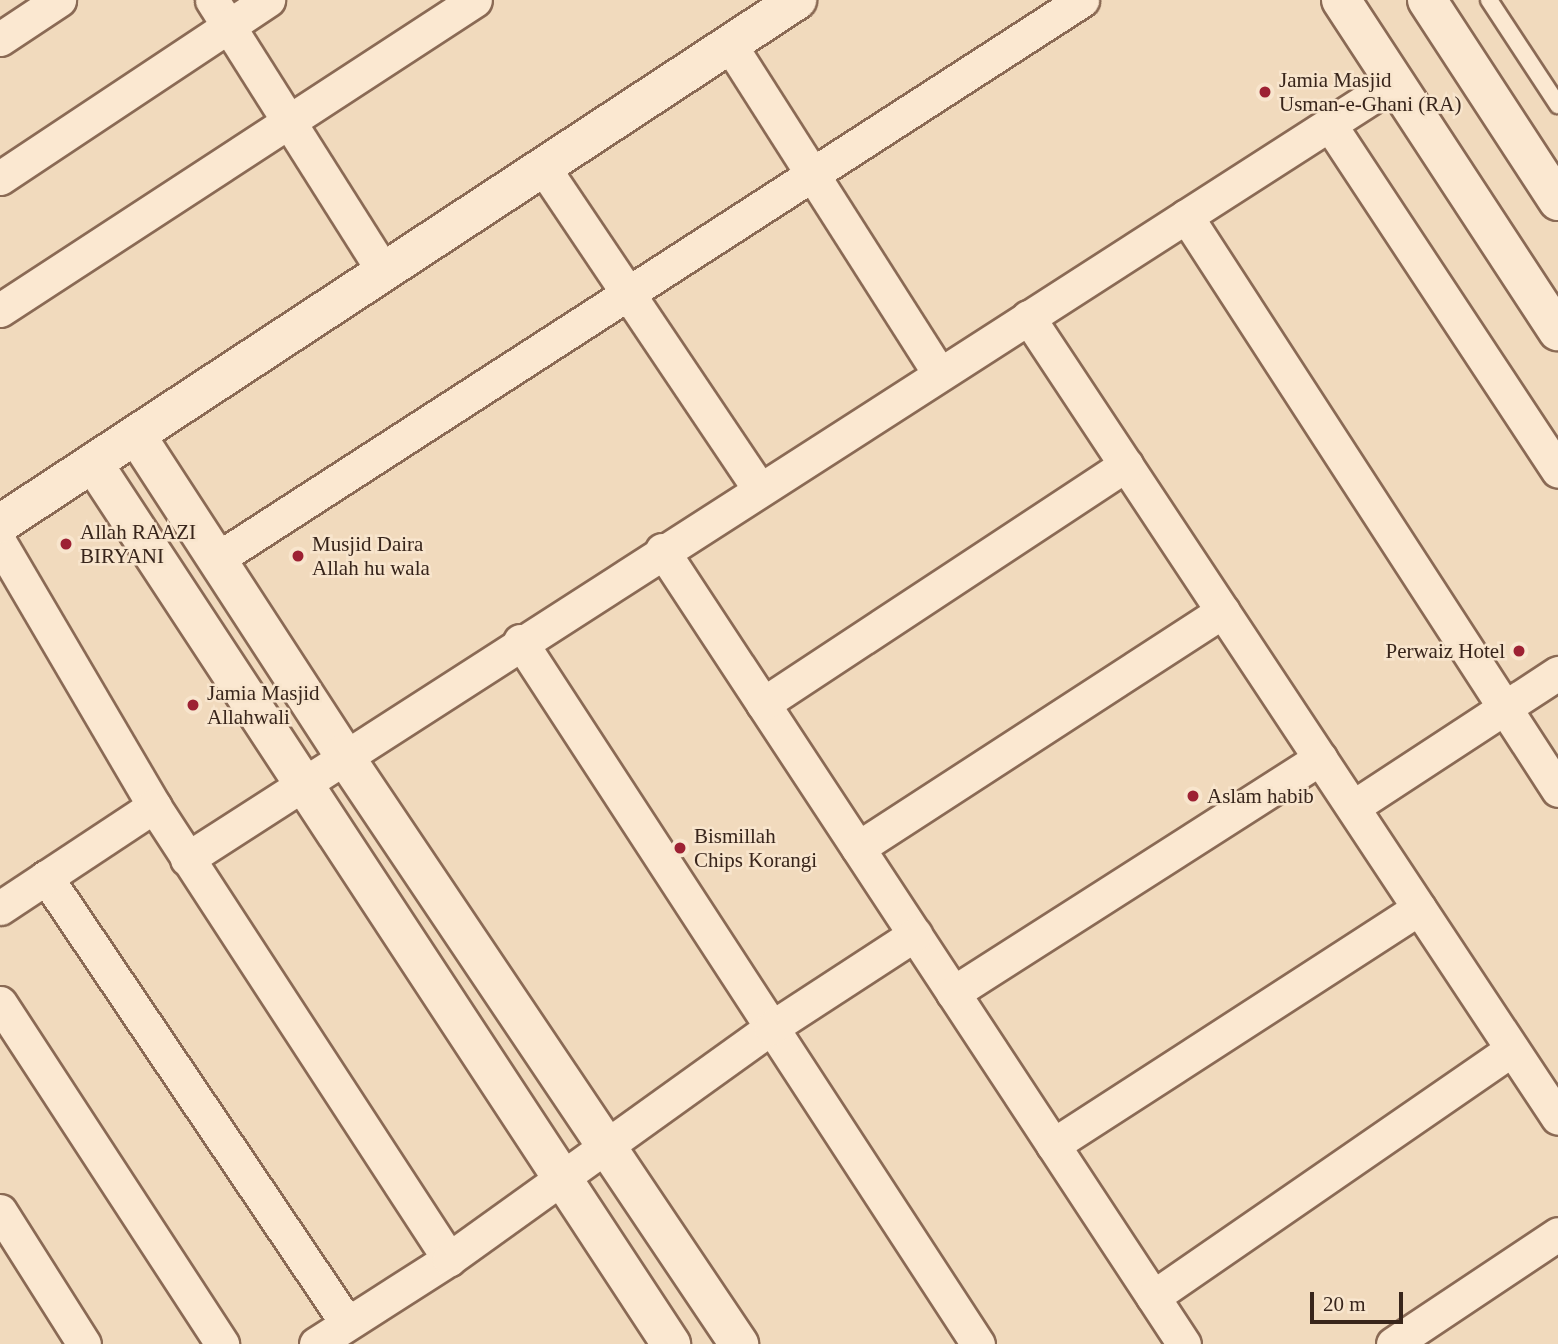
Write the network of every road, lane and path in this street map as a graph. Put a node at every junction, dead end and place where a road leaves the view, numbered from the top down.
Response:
1 (60, 0) edge
2 (268, 0) edge
3 (475, 0) edge
4 (797, 0) edge
5 (1082, 0) edge
6 (1341, 0) edge
7 (1427, 0) edge
8 (1489, 0) edge
9 (220, 13) edge
10 (0, 39) edge
11 (730, 45) junction
12 (1395, 82) junction
13 (1558, 105) edge
14 (288, 120) junction
15 (1330, 125) junction
16 (543, 167) junction
17 (811, 172) junction
18 (0, 178) edge
19 (1558, 201) edge
20 (1186, 216) junction
21 (384, 272) junction
22 (627, 292) junction
23 (0, 310) edge
24 (1028, 317) junction
25 (1558, 331) edge
26 (939, 373) junction
27 (136, 435) junction
28 (93, 463) junction
29 (1126, 465) junction
30 (1558, 471) edge
31 (759, 489) junction
32 (0, 524) edge
33 (0, 543) edge
34 (662, 550) junction
35 (217, 559) junction
36 (1223, 611) junction
37 (520, 641) junction
38 (1558, 673) edge
39 (763, 704) junction
40 (1505, 708) junction
41 (343, 754) junction
42 (1320, 758) junction
43 (301, 780) junction
44 (1558, 790) edge
45 (154, 806) junction
46 (1353, 807) junction
47 (858, 848) junction
48 (187, 859) junction
49 (46, 877) junction
50 (0, 908) edge
51 (1419, 908) junction
52 (915, 934) junction
53 (953, 993) junction
54 (0, 1003) edge
55 (771, 1028) junction
56 (1512, 1049) junction
57 (1558, 1118) edge
58 (1053, 1145) junction
59 (606, 1146) junction
60 (564, 1177) junction
61 (0, 1211) edge
62 (1558, 1234) edge
63 (449, 1259) junction
64 (1153, 1297) junction
65 (347, 1323) junction
66 (83, 1344) edge
67 (222, 1344) edge
68 (316, 1344) edge
69 (671, 1344) edge
70 (739, 1344) edge
71 (978, 1344) edge
72 (1184, 1344) edge
73 (1393, 1344) edge

1 - 10 street
2 - 9 street
3 - 14 street
4 - 11 street
5 - 17 street
6 - 12 street
7 - 19 street
8 - 13 lane
9 - 14 street
9 - 18 street
11 - 16 street
11 - 17 street
12 - 15 street
12 - 25 street
14 - 21 street
14 - 23 street
15 - 20 street
15 - 30 street
16 - 21 street
16 - 22 street
17 - 22 street
17 - 26 street
20 - 24 street
20 - 40 street
21 - 27 street
22 - 31 street
22 - 35 street
24 - 26 street
24 - 29 street
26 - 31 street
27 - 28 street
27 - 35 street
28 - 32 street
28 - 43 street
29 - 36 street
29 - 39 street
31 - 34 street
33 - 45 street
34 - 37 street
34 - 39 street
35 - 41 street
36 - 42 street
36 - 47 street
37 - 41 street
37 - 55 street
38 - 40 street
39 - 47 street
40 - 44 street
40 - 46 street
41 - 43 street
41 - 59 street
42 - 46 street
42 - 53 street
43 - 48 street
43 - 60 street
45 - 48 street
45 - 49 street
46 - 51 street
47 - 52 street
48 - 63 street
49 - 50 street
49 - 65 street
51 - 56 street
51 - 58 street
52 - 53 street
52 - 55 street
53 - 58 street
54 - 67 street
55 - 59 street
55 - 71 street
56 - 57 street
56 - 64 street
58 - 64 street
59 - 60 street
59 - 70 street
60 - 63 street
60 - 69 street
61 - 66 street
62 - 73 street
63 - 65 street
64 - 72 street
65 - 68 street

